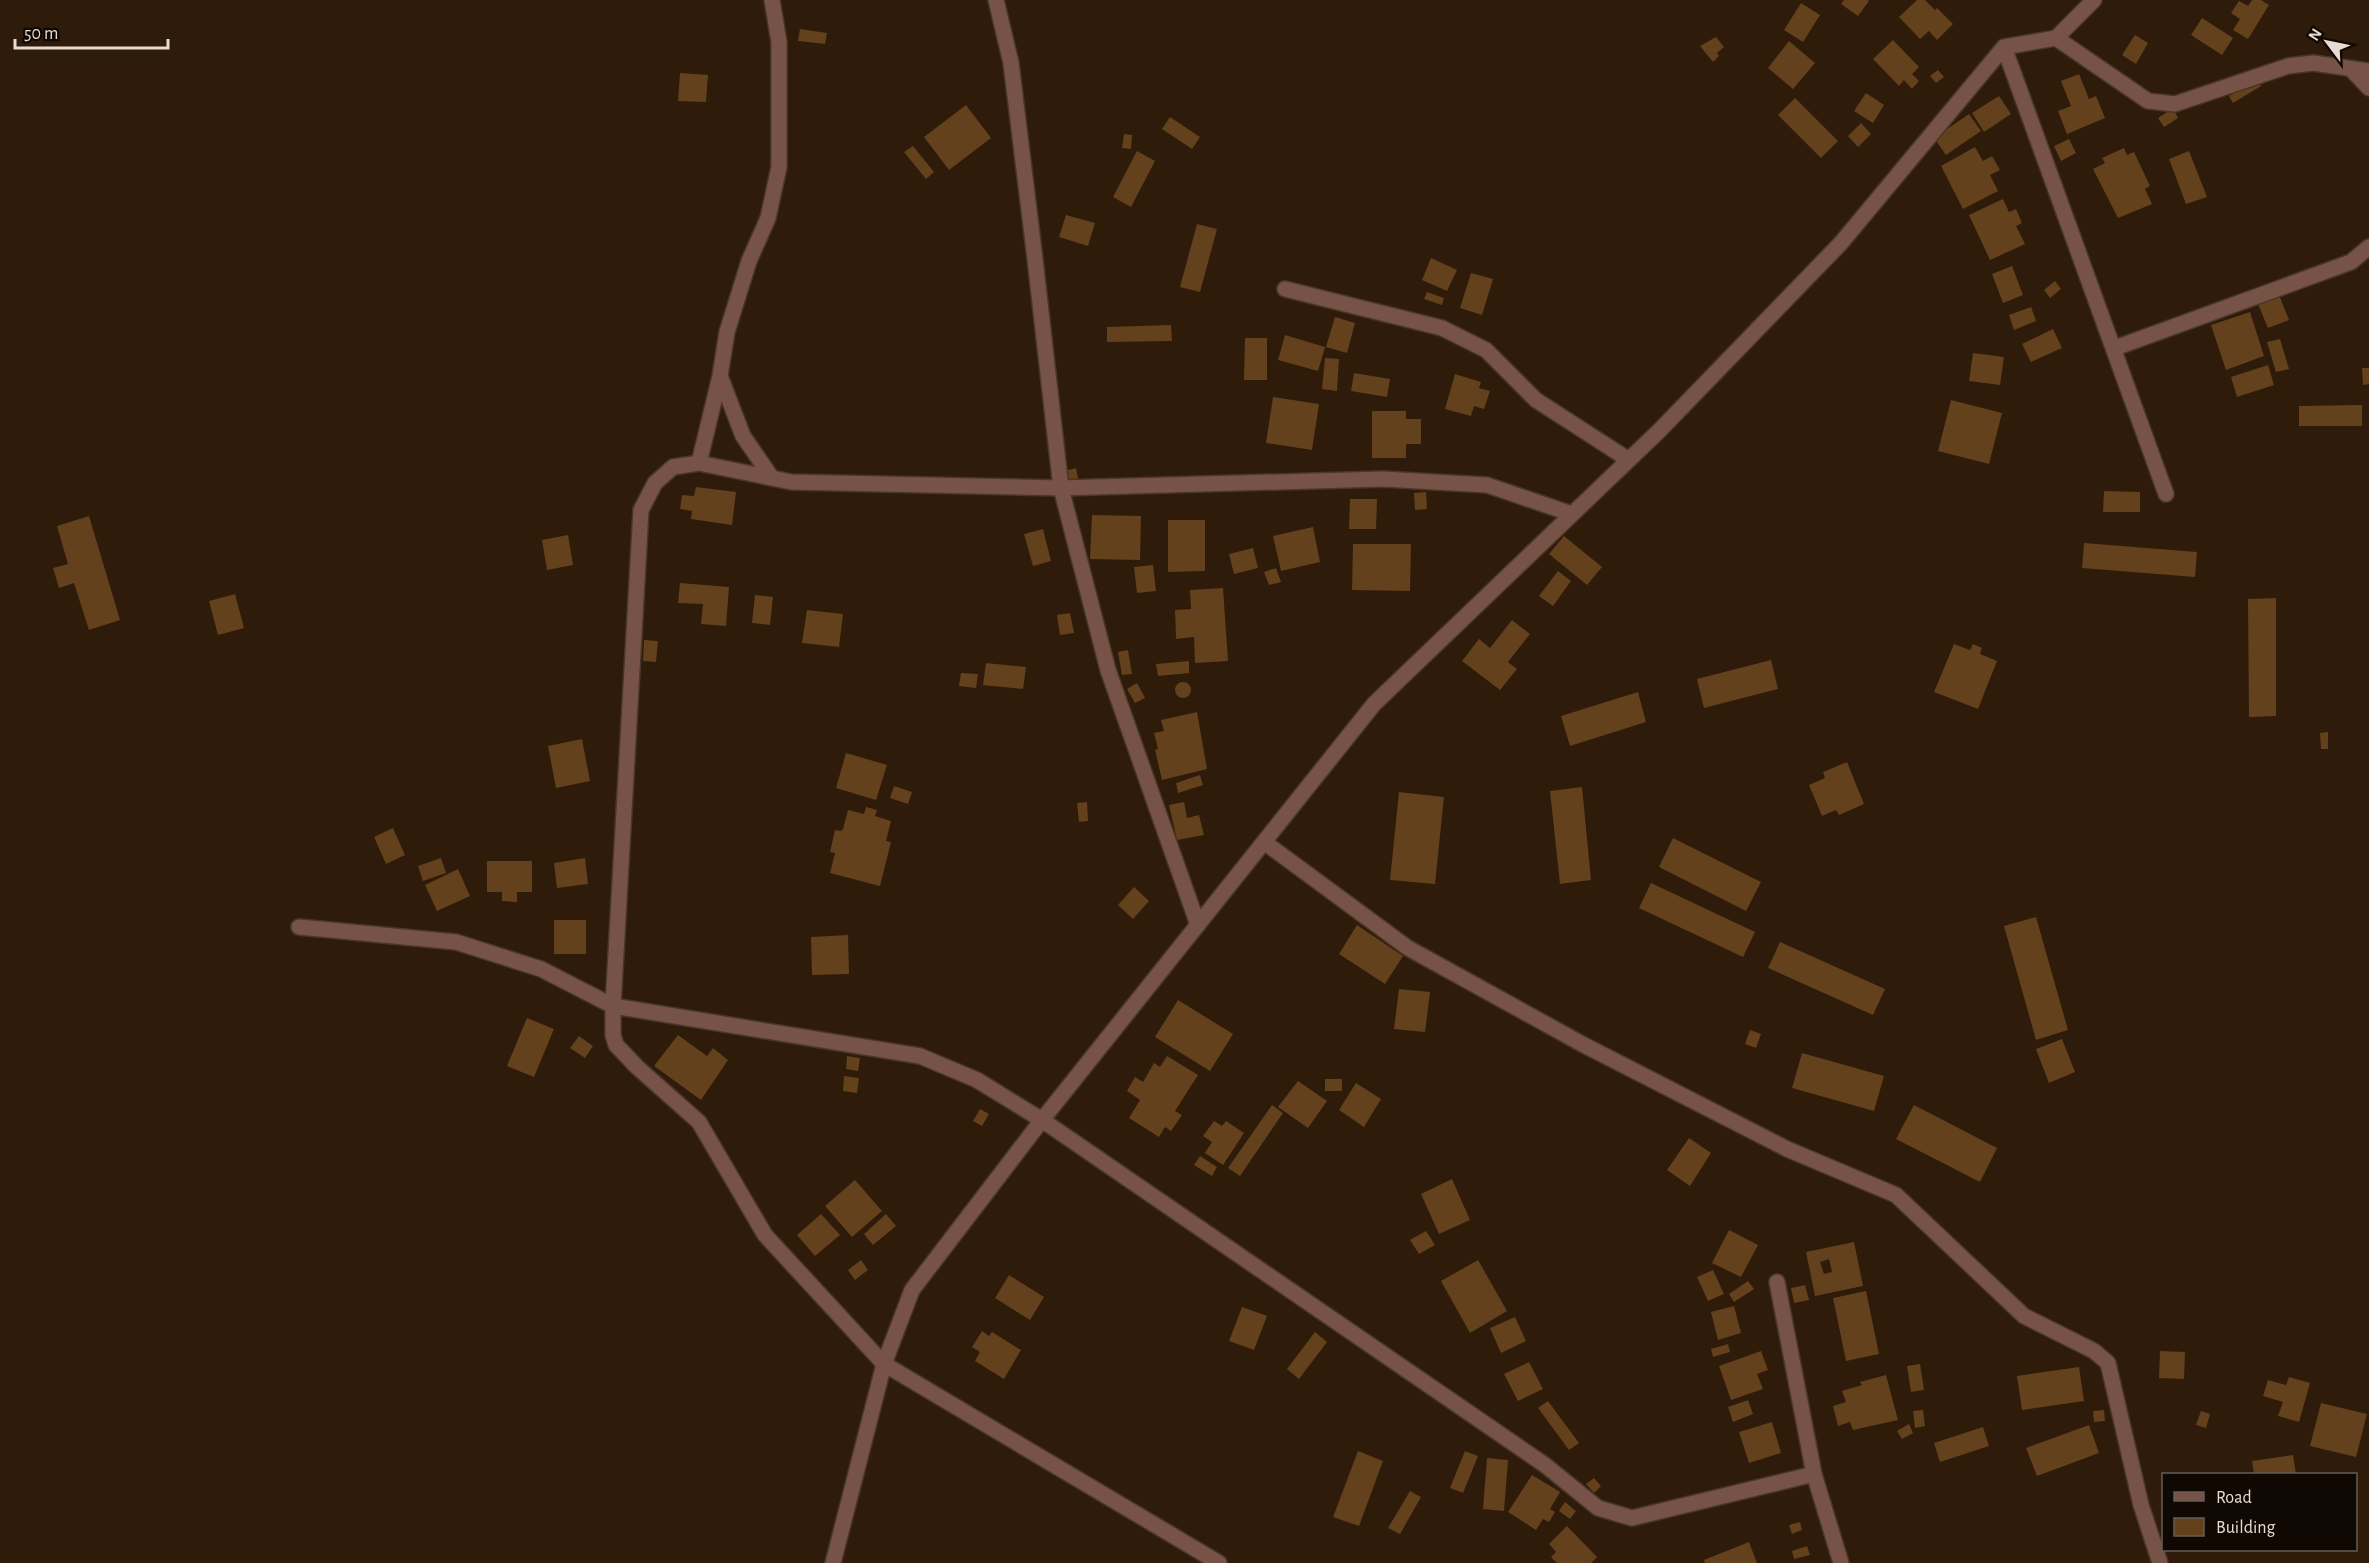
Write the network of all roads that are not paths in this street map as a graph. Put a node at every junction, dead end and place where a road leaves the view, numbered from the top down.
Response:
1 (771, 0) edge
2 (996, 0) edge
3 (2094, 0) edge
4 (2056, 38) junction
5 (2004, 46) junction
6 (2350, 69) junction
7 (2369, 71) edge
8 (2369, 88) edge
9 (2369, 247) edge
10 (1285, 289) dead end
11 (2115, 348) junction
12 (720, 376) junction
13 (1629, 460) junction
14 (699, 463) junction
15 (772, 478) junction
16 (1060, 488) junction
17 (2166, 494) dead end
18 (1572, 514) junction
19 (1264, 842) junction
20 (1198, 926) junction
21 (299, 927) dead end
22 (613, 1006) junction
23 (1042, 1120) junction
24 (1777, 1282) dead end
25 (884, 1364) junction
26 (1814, 1474) junction
27 (832, 1563) edge
28 (1219, 1563) edge
29 (1841, 1563) edge
30 (2160, 1563) edge

1 - 12 street
2 - 16 street
3 - 4 street
4 - 5 street
4 - 6 street
5 - 11 street
5 - 13 street
6 - 7 street
6 - 8 street
9 - 11 street
10 - 13 street
11 - 17 street
12 - 14 street
12 - 15 street
13 - 18 street
14 - 15 street
14 - 22 street
15 - 16 street
16 - 18 street
16 - 20 street
18 - 19 street
19 - 20 street
19 - 30 street
20 - 23 street
21 - 22 street
22 - 23 street
22 - 25 street
23 - 25 street
23 - 26 street
24 - 26 street
25 - 27 street
25 - 28 street
26 - 29 street

